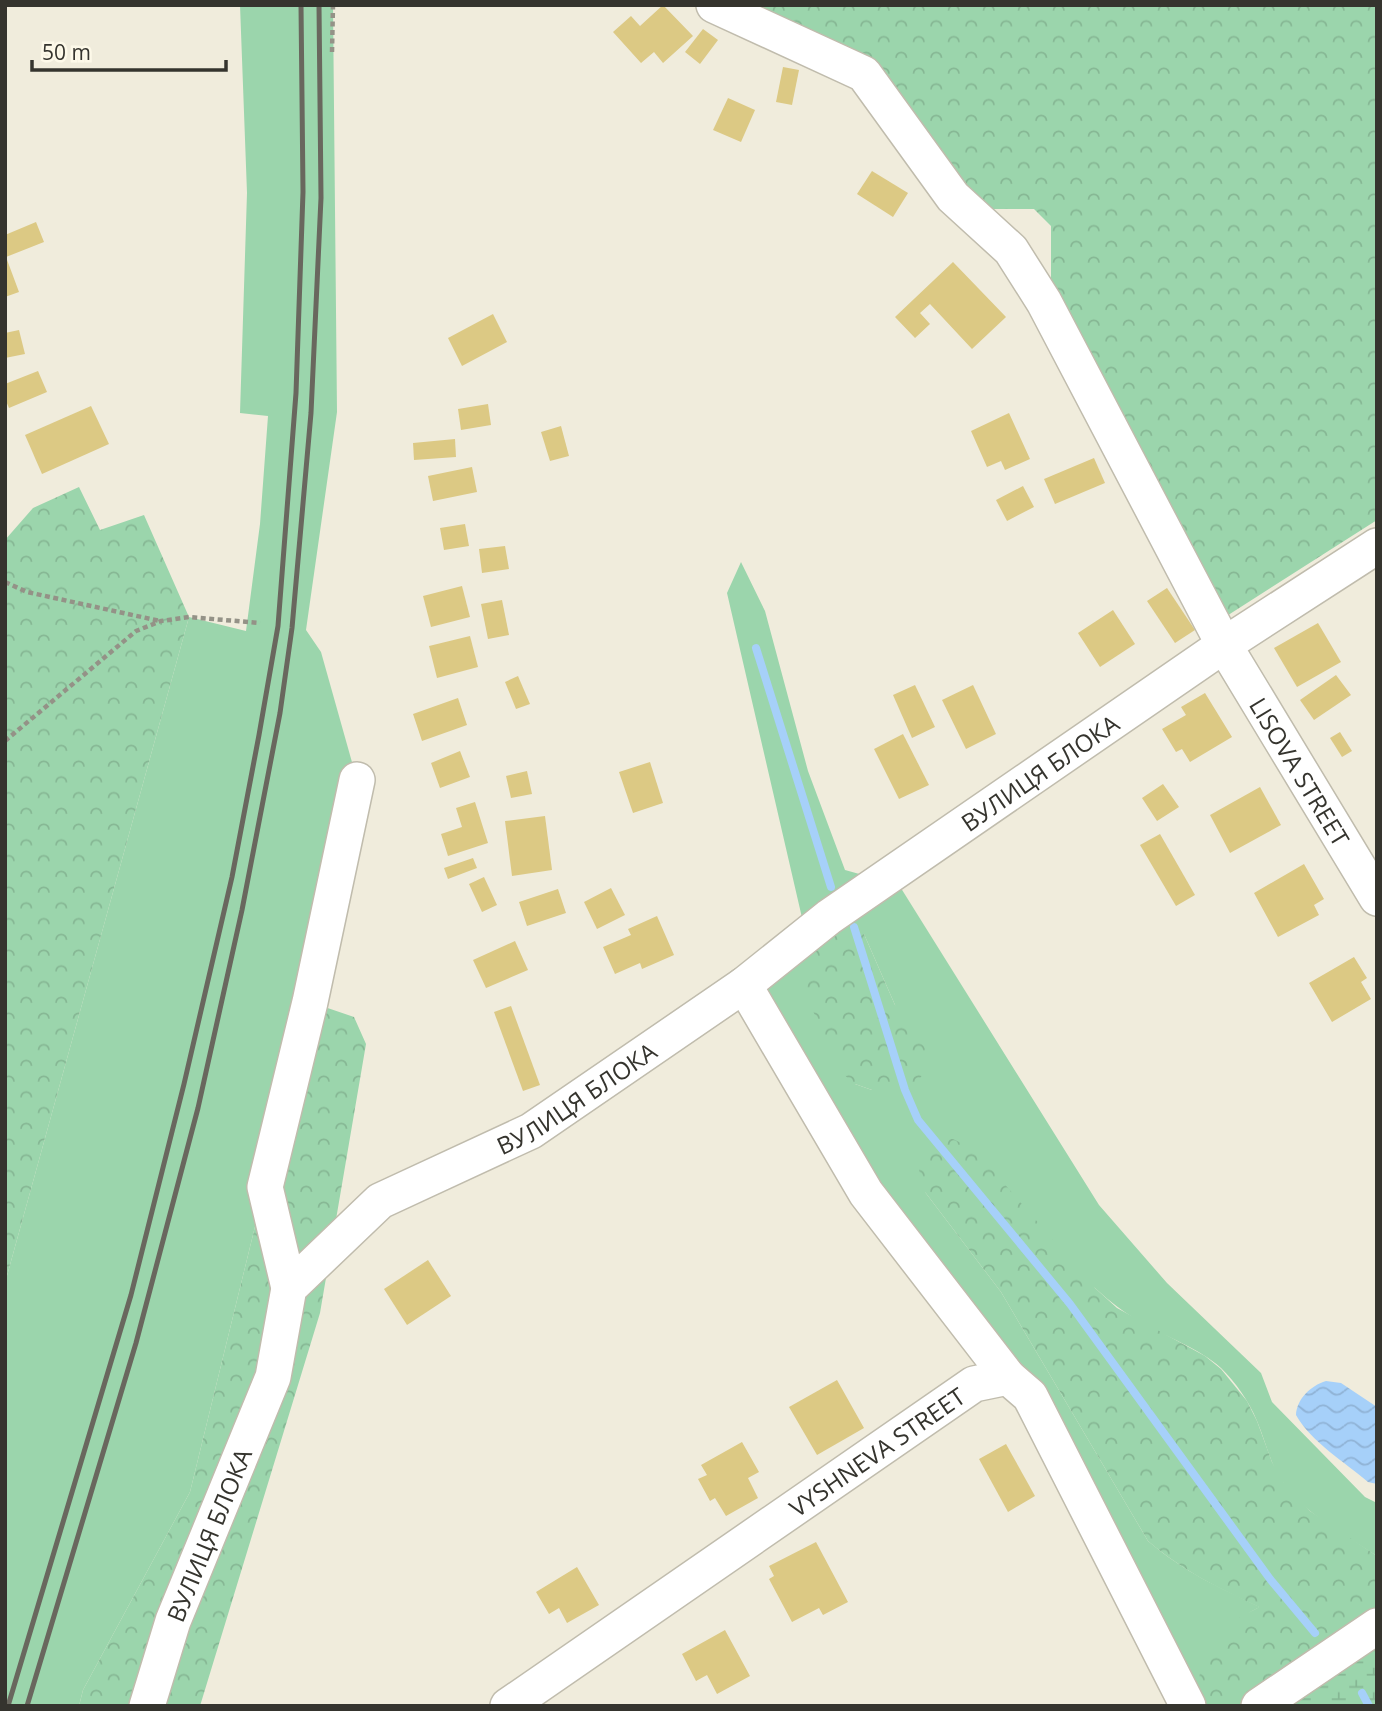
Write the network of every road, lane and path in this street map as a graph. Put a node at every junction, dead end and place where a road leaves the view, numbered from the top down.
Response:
1 (333, 5) edge
2 (714, 5) edge
3 (332, 52) dead end
4 (1377, 546) edge
5 (5, 582) edge
6 (162, 621) junction
7 (260, 624) dead end
8 (1224, 645) junction
9 (5, 741) edge
10 (357, 780) dead end
11 (1377, 898) edge
12 (744, 985) junction
13 (289, 1288) junction
14 (1008, 1377) junction
15 (1377, 1626) edge
16 (147, 1706) edge
17 (508, 1706) edge
18 (1188, 1706) edge
19 (1259, 1706) edge

1 - 3 path
2 - 8 street, LISOVA STREET
4 - 8 street, ВУЛИЦЯ БЛОКА
5 - 6 path
6 - 7 path
6 - 9 path
8 - 11 street, LISOVA STREET
8 - 12 street, ВУЛИЦЯ БЛОКА
10 - 13 street
12 - 13 street, ВУЛИЦЯ БЛОКА
12 - 14 street
13 - 16 street, ВУЛИЦЯ БЛОКА
14 - 17 street, VYSHNEVA STREET
14 - 18 street
15 - 19 street

